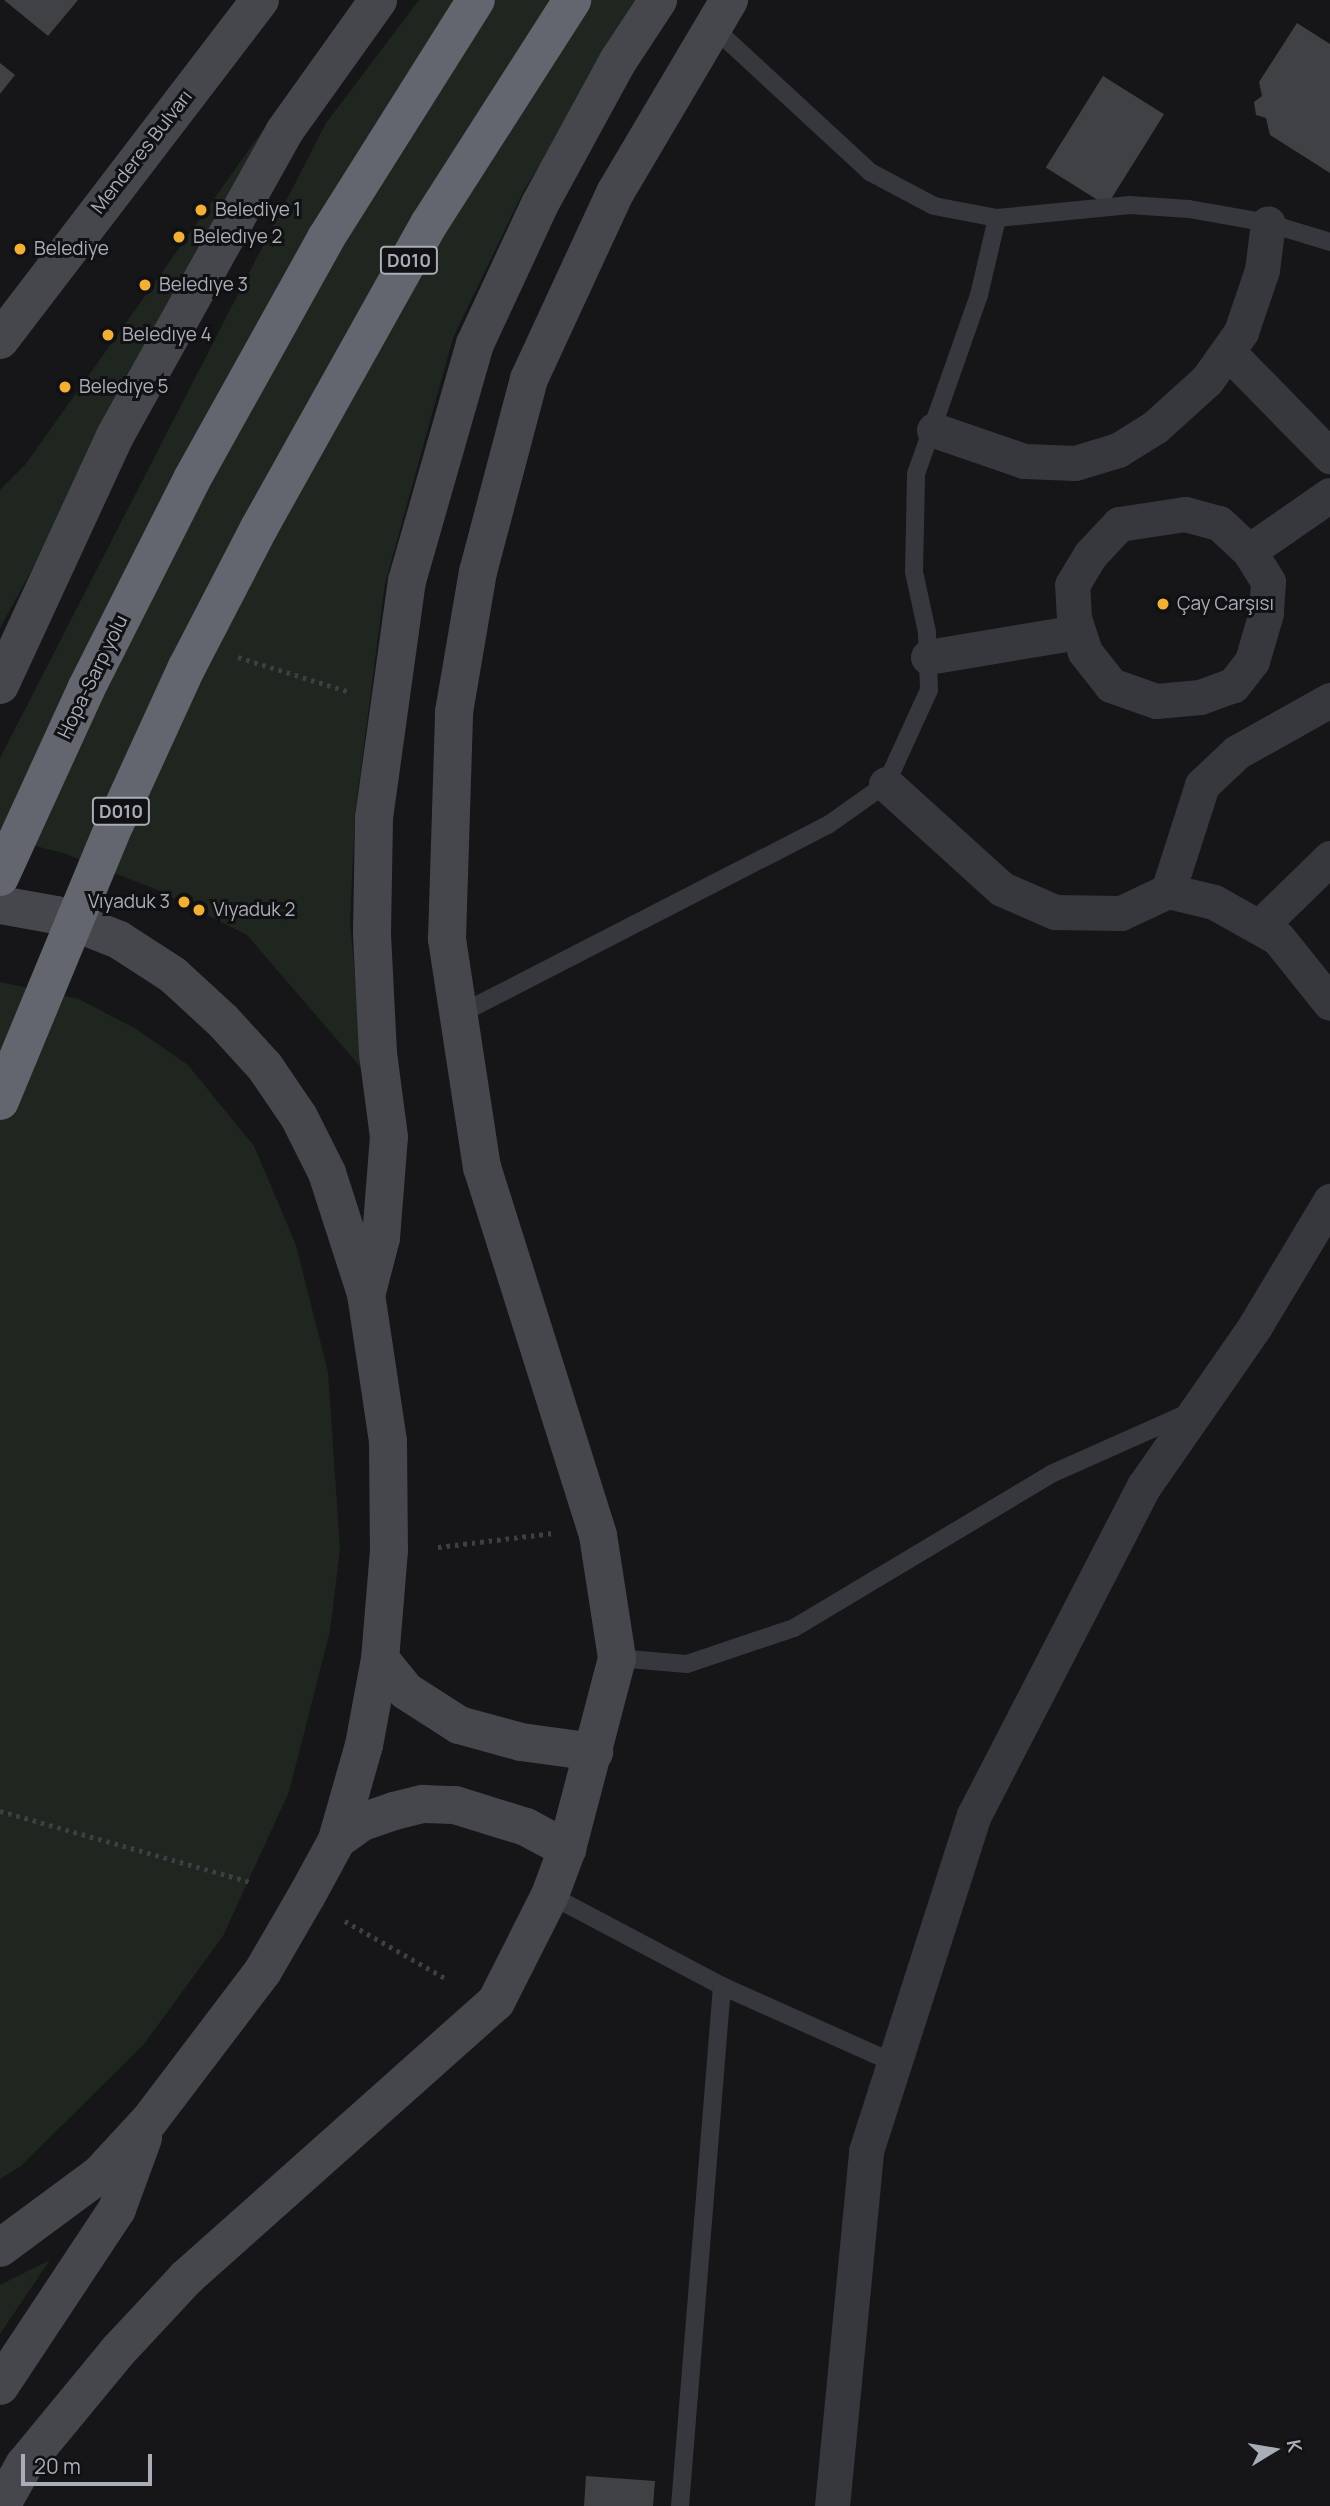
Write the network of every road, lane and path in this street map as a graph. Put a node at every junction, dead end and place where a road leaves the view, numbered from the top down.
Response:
1 (260, 0) edge
2 (378, 0) edge
3 (476, 0) edge
4 (572, 0) edge
5 (658, 0) edge
6 (721, 13) edge
7 (997, 218) junction
8 (1268, 223) junction
9 (1330, 242) edge
10 (0, 340) edge
11 (1228, 352) junction
12 (934, 430) junction
13 (1330, 456) edge
14 (1330, 495) edge
15 (1249, 551) junction
16 (1078, 632) junction
17 (928, 657) junction
18 (0, 685) edge
19 (1330, 700) edge
20 (886, 784) junction
21 (1330, 858) edge
22 (0, 877) edge
23 (1168, 891) junction
24 (0, 905) edge
25 (1259, 927) junction
26 (1330, 1003) edge
27 (458, 1014) junction
28 (0, 1101) edge
29 (1330, 1202) edge
30 (366, 1294) junction
31 (1198, 1409) junction
32 (561, 1532) dead end
33 (438, 1547) dead end
34 (617, 1658) junction
35 (380, 1659) junction
36 (594, 1752) junction
37 (0, 1811) edge
38 (337, 1840) junction
39 (567, 1849) junction
40 (251, 1882) dead end
41 (550, 1895) junction
42 (345, 1921) dead end
43 (445, 1978) dead end
44 (722, 1986) junction
45 (894, 2063) junction
46 (149, 2121) junction
47 (0, 2248) edge
48 (0, 2386) edge
49 (1, 2506) edge
50 (680, 2506) edge
51 (832, 2506) edge

1 - 10 main road, Menderes Bulvarı
2 - 18 main road
3 - 22 highway, Hopa-Sarp yolu, bridge
4 - 28 highway, D010, bridge
5 - 30 main road
6 - 7 lane
6 - 27 main road
7 - 8 lane
7 - 12 lane
8 - 9 lane
8 - 11 street
11 - 12 street
11 - 13 street
12 - 17 lane
14 - 15 street
15 - 16 street
15 - 16 street
16 - 17 street
17 - 20 lane
19 - 23 street
20 - 23 street
20 - 27 lane
21 - 25 street
23 - 25 street
24 - 30 main road
25 - 26 street
27 - 34 main road
29 - 31 street
30 - 35 main road
31 - 34 lane
31 - 45 street
32 - 33 path
34 - 36 main road
35 - 36 main road
35 - 38 main road
36 - 39 main road
37 - 40 path
38 - 39 main road
38 - 46 main road
39 - 41 main road
41 - 44 lane
41 - 49 main road
42 - 43 path
44 - 45 lane
44 - 50 lane
45 - 51 street
46 - 47 main road
46 - 48 main road

